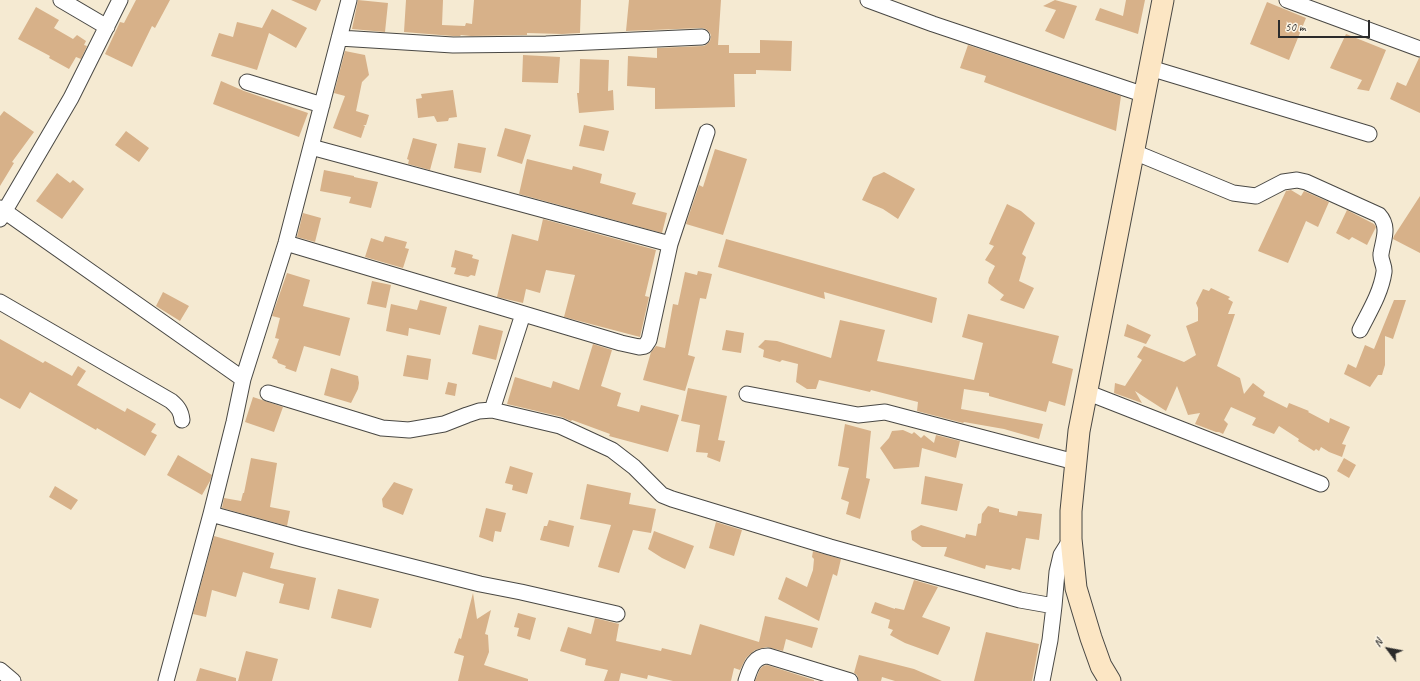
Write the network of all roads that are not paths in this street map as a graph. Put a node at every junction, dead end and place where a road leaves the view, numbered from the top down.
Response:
1 (61, 0) edge
2 (120, 0) edge
3 (349, 0) edge
4 (868, 0) edge
5 (1163, 0) edge
6 (1287, 0) edge
7 (107, 27) junction
8 (702, 37) dead end
9 (339, 38) junction
10 (1420, 49) edge
11 (1150, 68) junction
12 (247, 82) dead end
13 (1145, 95) junction
14 (322, 105) junction
15 (707, 132) dead end
16 (1369, 134) dead end
17 (311, 147) junction
18 (1134, 152) junction
19 (2, 213) edge
20 (286, 243) junction
21 (670, 244) junction
22 (0, 302) edge
23 (523, 314) junction
24 (1360, 330) dead end
25 (242, 379) junction
26 (1086, 392) junction
27 (268, 394) dead end
28 (747, 394) dead end
29 (492, 410) junction
30 (182, 420) dead end
31 (1075, 462) junction
32 (1320, 484) dead end
33 (211, 514) junction
34 (1071, 539) junction
35 (1054, 606) junction
36 (617, 614) dead end
37 (0, 670) edge
38 (814, 676) edge
39 (13, 681) edge
40 (166, 681) edge
41 (746, 681) edge
42 (850, 681) edge
43 (1042, 681) edge
44 (1110, 681) edge

1 - 7 street
2 - 7 street
3 - 9 street
4 - 13 street
5 - 11 main road
6 - 10 street
7 - 19 street
8 - 9 street
9 - 14 street
11 - 13 main road
11 - 16 street
12 - 14 street
13 - 18 main road
14 - 17 street
15 - 21 street
17 - 20 street
17 - 21 street
18 - 24 street
18 - 26 main road
19 - 25 street
20 - 23 street
20 - 25 street
21 - 23 street
22 - 30 street
23 - 29 street
25 - 33 street
26 - 31 main road
26 - 32 street
27 - 29 street
28 - 31 street
29 - 35 street
31 - 34 main road
33 - 36 street
33 - 40 street
34 - 35 street
34 - 44 main road
35 - 43 street
37 - 39 street
38 - 41 street
38 - 42 street

